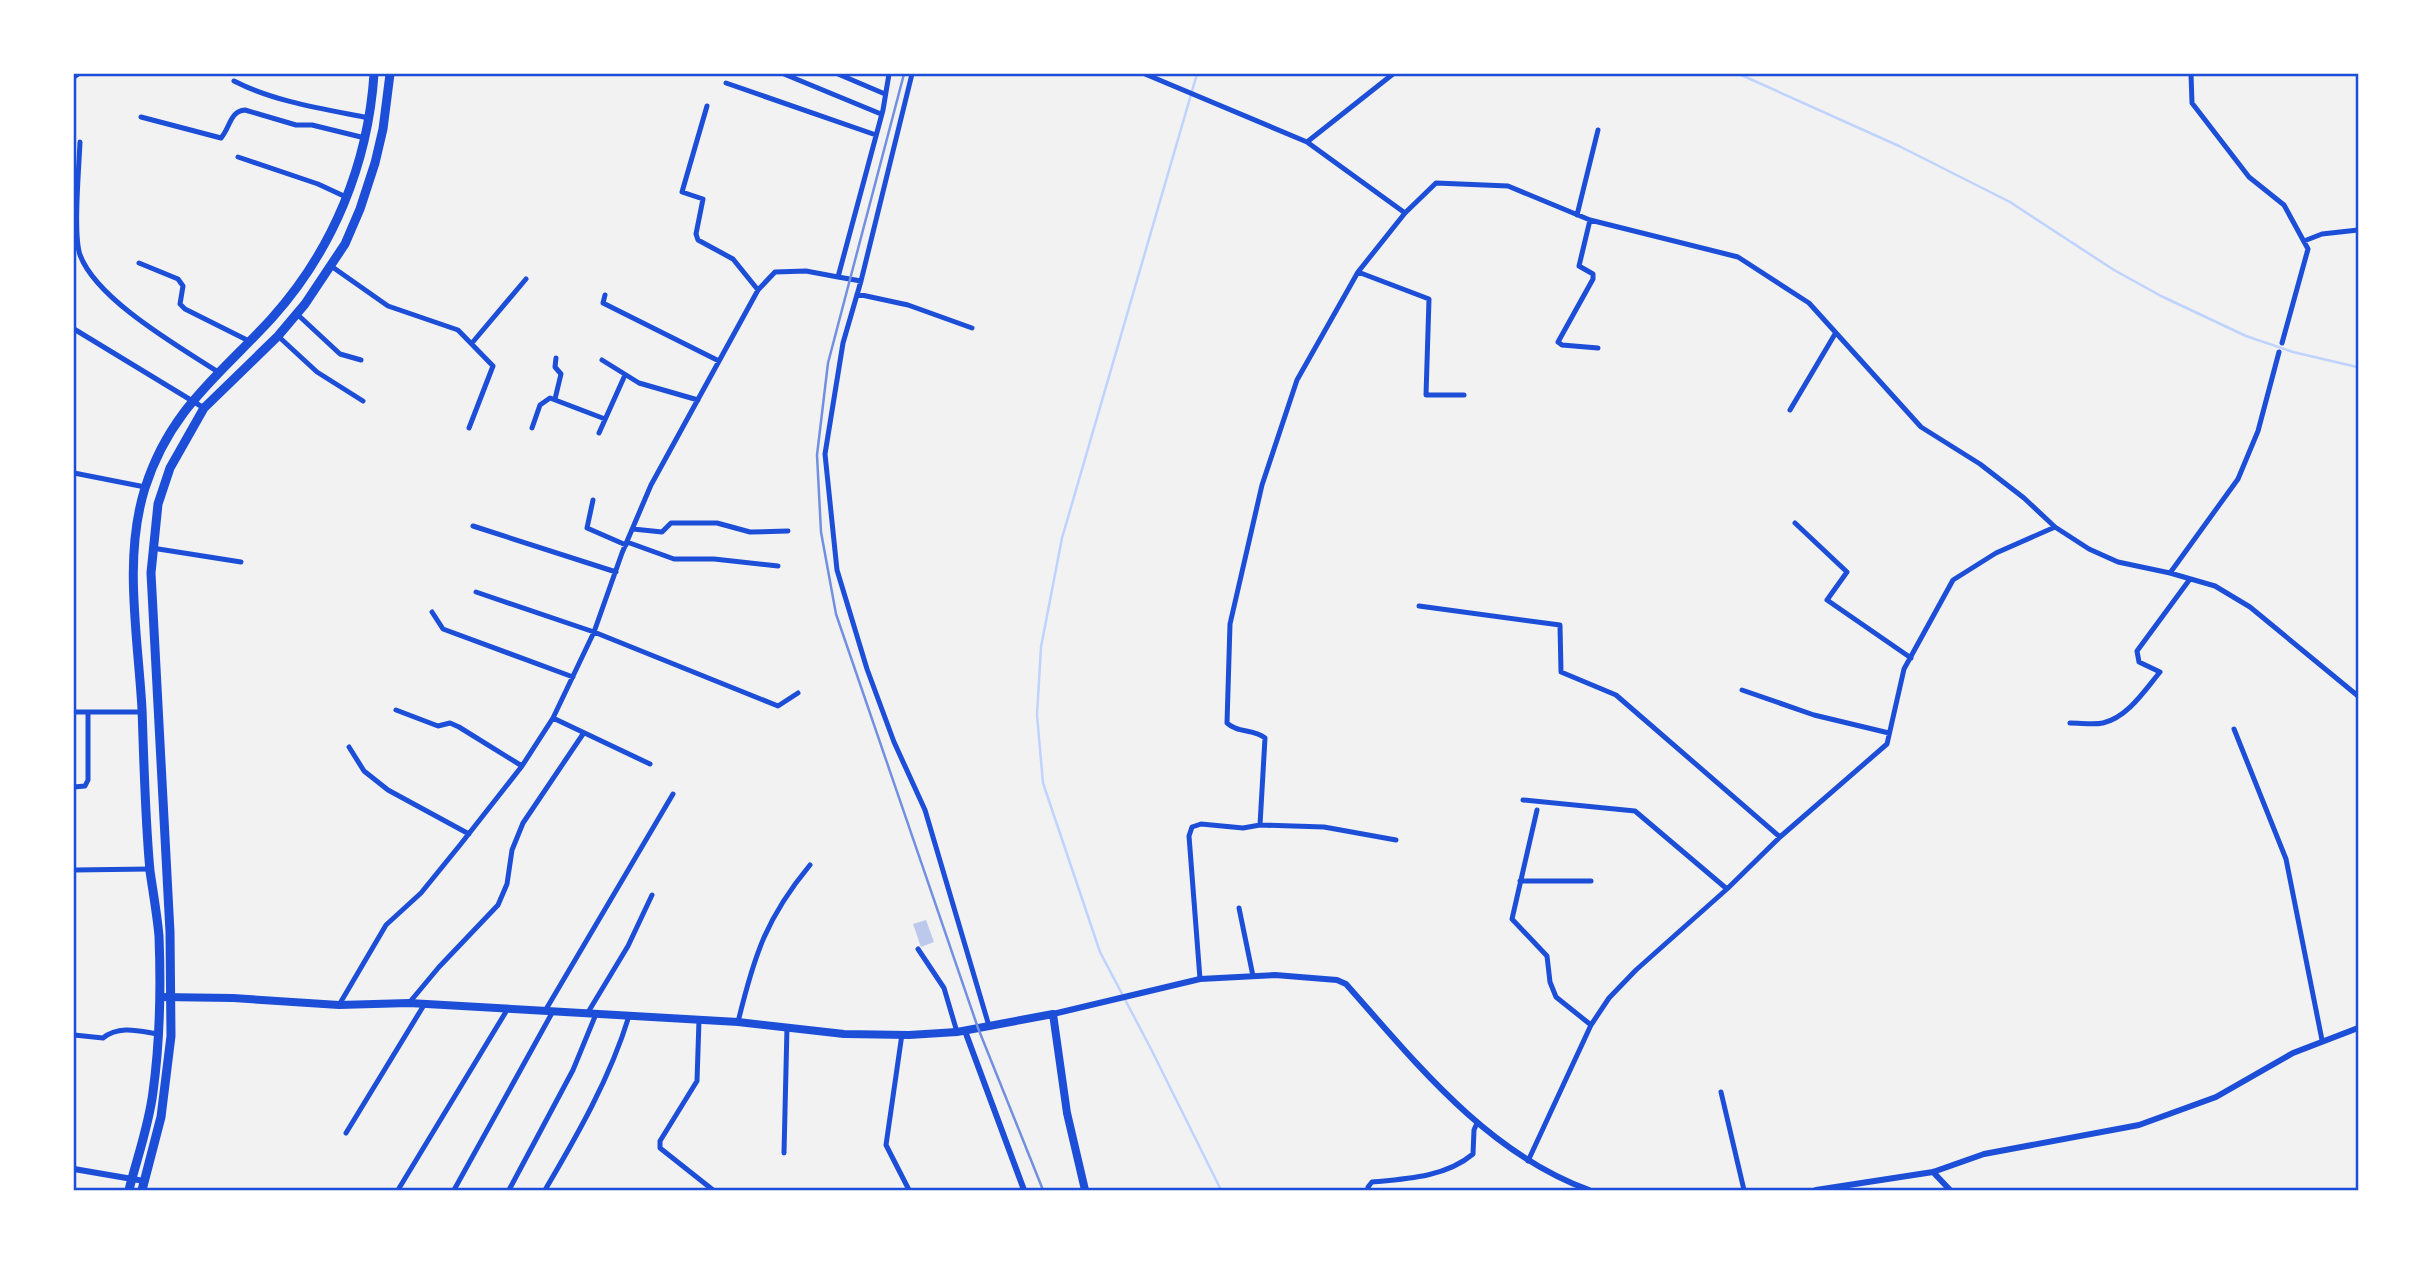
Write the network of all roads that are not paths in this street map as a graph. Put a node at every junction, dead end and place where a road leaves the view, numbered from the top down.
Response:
1 (78, 74) edge
2 (374, 74) edge
3 (390, 74) edge
4 (784, 74) edge
5 (838, 74) edge
6 (889, 74) edge
7 (912, 74) edge
8 (1145, 74) edge
9 (1393, 74) edge
10 (2191, 74) edge
11 (74, 77) edge
12 (234, 81) dead end
13 (726, 83) dead end
14 (885, 94) junction
15 (707, 106) dead end
16 (881, 114) junction
17 (141, 117) dead end
18 (369, 118) junction
19 (1598, 130) dead end
20 (876, 135) junction
21 (365, 138) junction
22 (80, 142) dead end
23 (1307, 142) junction
24 (238, 157) dead end
25 (347, 198) junction
26 (1405, 213) junction
27 (1577, 215) junction
28 (1590, 220) junction
29 (2358, 230) edge
30 (2304, 241) junction
31 (139, 263) dead end
32 (331, 266) junction
33 (1358, 272) junction
34 (838, 277) junction
35 (526, 279) dead end
36 (861, 281) junction
37 (758, 290) junction
38 (857, 294) junction
39 (605, 295) dead end
40 (297, 314) junction
41 (74, 328) edge
42 (972, 328) dead end
43 (1835, 334) junction
44 (278, 336) junction
45 (249, 341) junction
46 (472, 343) junction
47 (2282, 343) dead end
48 (1598, 348) dead end
49 (261, 352) junction
50 (2279, 352) dead end
51 (556, 358) dead end
52 (361, 360) dead end
53 (602, 360) dead end
54 (719, 361) junction
55 (218, 372) junction
56 (625, 375) junction
57 (1464, 394) dead end
58 (555, 399) junction
59 (192, 400) junction
60 (698, 400) junction
61 (363, 401) dead end
62 (205, 408) junction
63 (1790, 410) dead end
64 (605, 419) junction
65 (469, 428) dead end
66 (532, 428) dead end
67 (599, 433) dead end
68 (74, 473) edge
69 (145, 487) junction
70 (593, 500) dead end
71 (1795, 523) dead end
72 (473, 526) dead end
73 (2055, 527) junction
74 (633, 529) junction
75 (788, 531) dead end
76 (626, 544) junction
77 (152, 548) junction
78 (241, 562) dead end
79 (778, 565) dead end
80 (616, 572) junction
81 (2170, 573) junction
82 (2190, 579) junction
83 (476, 592) dead end
84 (1419, 606) dead end
85 (432, 612) dead end
86 (594, 632) junction
87 (1910, 658) junction
88 (573, 677) junction
89 (1742, 690) dead end
90 (798, 693) dead end
91 (2358, 696) edge
92 (396, 709) dead end
93 (74, 712) edge
94 (142, 712) junction
95 (88, 713) junction
96 (553, 718) junction
97 (2070, 723) dead end
98 (2234, 729) dead end
99 (1889, 733) junction
100 (583, 734) junction
101 (349, 747) dead end
102 (650, 764) dead end
103 (522, 766) junction
104 (74, 787) edge
105 (674, 794) dead end
106 (1523, 800) dead end
107 (1537, 810) dead end
108 (1260, 825) junction
109 (469, 834) junction
110 (1780, 837) junction
111 (1396, 840) dead end
112 (810, 865) dead end
113 (150, 869) junction
114 (74, 870) edge
115 (1520, 881) junction
116 (1591, 881) dead end
117 (1727, 889) junction
118 (652, 895) dead end
119 (1239, 908) dead end
120 (918, 949) dead end
121 (1254, 976) junction
122 (1200, 979) junction
123 (160, 997) junction
124 (172, 997) junction
125 (409, 1003) junction
126 (424, 1004) junction
127 (339, 1005) junction
128 (507, 1010) junction
129 (548, 1012) junction
130 (592, 1014) junction
131 (1054, 1014) junction
132 (629, 1016) junction
133 (699, 1020) junction
134 (738, 1022) junction
135 (1591, 1025) junction
136 (787, 1026) junction
137 (989, 1026) junction
138 (2358, 1028) edge
139 (961, 1032) junction
140 (158, 1034) junction
141 (902, 1034) junction
142 (74, 1035) edge
143 (2322, 1040) junction
144 (1721, 1093) dead end
145 (1477, 1123) junction
146 (346, 1133) dead end
147 (784, 1153) dead end
148 (1528, 1160) junction
149 (74, 1169) edge
150 (1933, 1172) junction
151 (132, 1178) junction
152 (143, 1186) edge
153 (129, 1191) edge
154 (398, 1191) edge
155 (454, 1191) edge
156 (509, 1191) edge
157 (545, 1191) edge
158 (713, 1191) edge
159 (909, 1191) edge
160 (1024, 1191) edge
161 (1085, 1191) edge
162 (1369, 1191) edge
163 (1589, 1191) edge
164 (1744, 1191) edge
165 (1816, 1191) edge
166 (1950, 1191) edge

1 - 11 street
2 - 18 highway
3 - 32 highway
4 - 16 street
5 - 14 street
6 - 14 street
7 - 36 street
8 - 23 street
9 - 23 street
10 - 30 street
12 - 18 street
13 - 20 street
14 - 16 street
15 - 37 street
16 - 20 street
17 - 21 street
18 - 21 highway
19 - 27 street
20 - 34 street
21 - 25 highway
22 - 55 street
23 - 26 street
24 - 25 street
25 - 45 highway
26 - 27 street
26 - 33 street
27 - 28 street
28 - 43 street
28 - 48 street
29 - 30 street
30 - 47 street
31 - 45 street
32 - 40 highway
32 - 46 street
33 - 57 street
33 - 108 street
34 - 36 street
34 - 37 street
35 - 46 street
36 - 38 street
37 - 54 street
38 - 42 street
38 - 137 street
39 - 54 street
40 - 44 highway
40 - 52 street
41 - 59 street
43 - 63 street
43 - 73 street
44 - 49 highway
44 - 61 street
45 - 49 highway
45 - 55 highway
46 - 65 street
49 - 62 highway
50 - 81 street
51 - 58 street
53 - 56 street
54 - 60 street
55 - 59 highway
56 - 60 street
56 - 64 street
58 - 64 street
58 - 66 street
59 - 62 street
59 - 69 highway
60 - 74 street
62 - 77 highway
64 - 67 street
68 - 69 street
69 - 94 highway
70 - 76 street
71 - 87 street
72 - 80 street
73 - 81 street
73 - 87 street
74 - 75 street
74 - 76 street
76 - 79 street
76 - 80 street
77 - 78 street
77 - 124 highway
80 - 86 street
81 - 82 street
82 - 91 street
82 - 97 street
83 - 86 street
84 - 110 street
85 - 88 street
86 - 88 street
86 - 90 street
87 - 99 street
88 - 96 street
89 - 99 street
92 - 103 street
93 - 95 street
94 - 95 street
94 - 113 highway
95 - 104 street
96 - 100 street
96 - 103 street
98 - 143 street
99 - 110 street
100 - 102 street
100 - 125 street
101 - 109 street
103 - 109 street
105 - 129 street
106 - 117 street
107 - 115 street
108 - 111 street
108 - 122 street
109 - 127 street
110 - 117 street
112 - 134 street
113 - 114 street
113 - 123 highway
115 - 116 street
115 - 135 street
117 - 135 street
118 - 130 street
119 - 121 street
120 - 139 street
121 - 122 street
121 - 145 street
122 - 131 street
123 - 124 main road
123 - 140 highway
124 - 127 main road
124 - 152 highway
125 - 126 main road
125 - 127 main road
126 - 128 main road
126 - 146 street
128 - 129 main road
128 - 154 street
129 - 130 main road
129 - 155 street
130 - 132 main road
130 - 156 street
131 - 137 main road
131 - 161 main road
132 - 133 main road
132 - 157 street
133 - 134 main road
133 - 158 street
134 - 136 main road
135 - 148 street
136 - 141 main road
136 - 147 street
137 - 139 main road
138 - 143 street
139 - 141 main road
139 - 160 street
140 - 142 street
140 - 151 highway
141 - 159 street
143 - 150 street
144 - 164 street
145 - 148 street
145 - 162 street
148 - 163 street
149 - 151 street
150 - 165 street
150 - 166 street
151 - 152 street
151 - 153 highway

